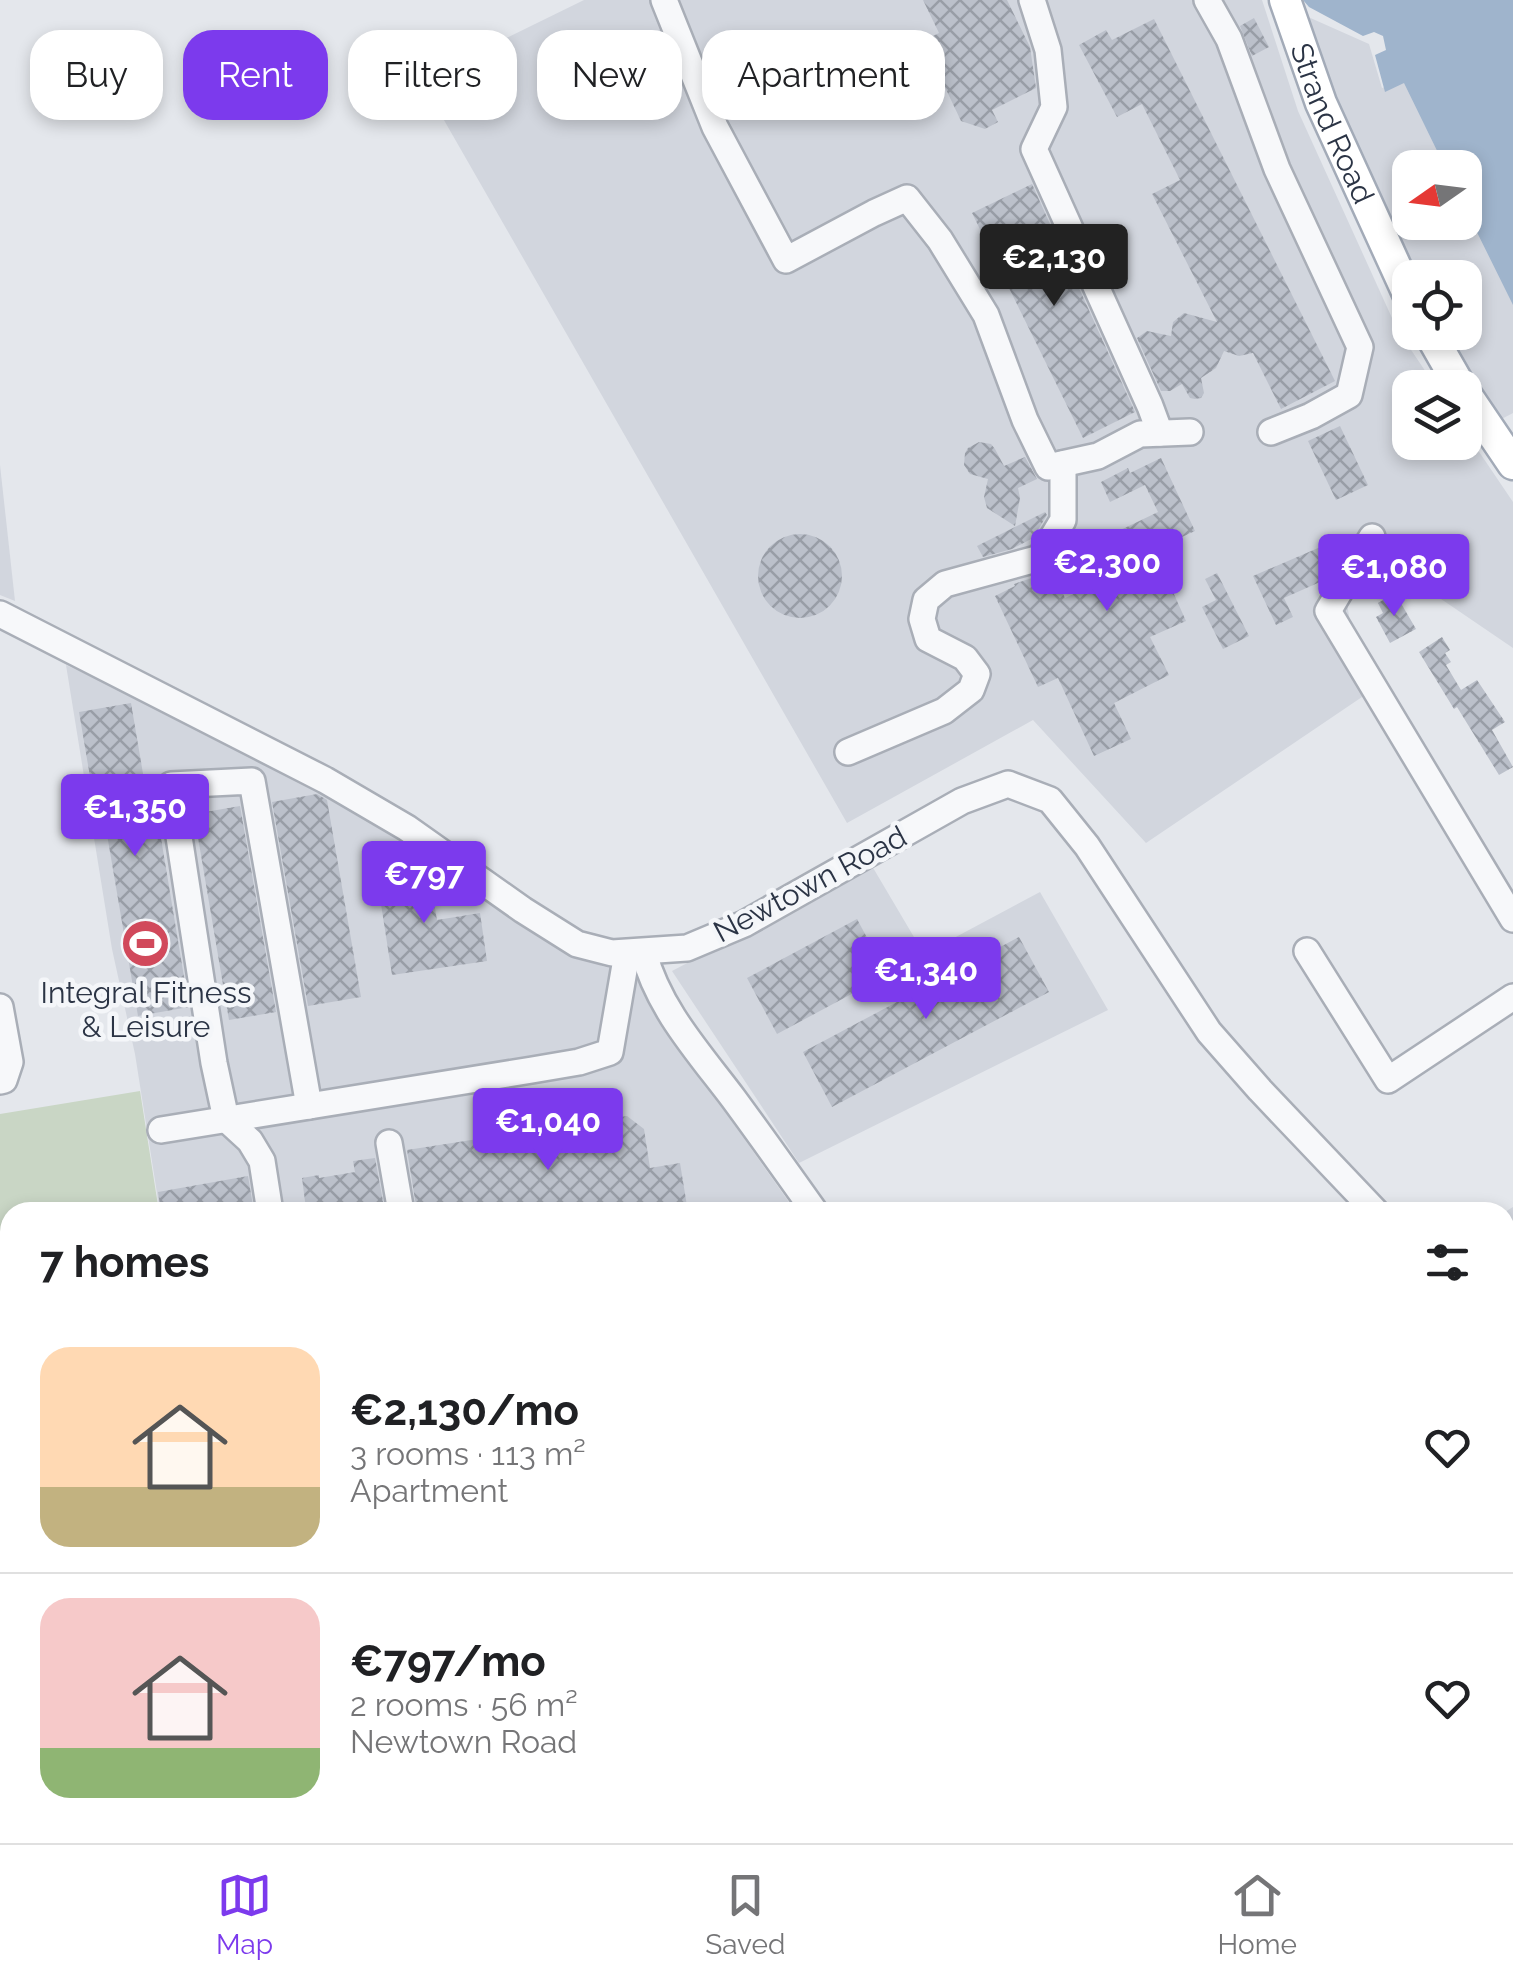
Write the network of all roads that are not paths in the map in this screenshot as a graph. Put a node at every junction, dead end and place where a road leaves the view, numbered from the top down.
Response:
1 (664, 0) edge
2 (1032, 0) edge
3 (1207, 0) edge
4 (1285, 0) edge
5 (1393, 260) edge
6 (1482, 418) edge
7 (1190, 432) dead end
8 (1271, 432) dead end
9 (1160, 434) junction
10 (1063, 464) junction
11 (1513, 464) edge
12 (1372, 538) dead end
13 (0, 614) edge
14 (848, 752) dead end
15 (1513, 919) edge
16 (1308, 951) dead end
17 (636, 953) junction
18 (1513, 997) edge
19 (0, 1007) edge
20 (0, 1081) edge
21 (309, 1106) junction
22 (226, 1119) junction
23 (161, 1130) dead end
24 (389, 1143) dead end
25 (268, 1202) edge
26 (399, 1202) edge
27 (808, 1202) edge
28 (1366, 1202) edge

1 - 10 street
2 - 9 street
3 - 8 street
4 - 5 main road, Strand Road
6 - 11 main road
7 - 9 street
9 - 10 street
10 - 14 street
12 - 15 street
13 - 17 street, Newtown Road
16 - 18 street
17 - 21 street
17 - 27 street
17 - 28 street, Newtown Road
19 - 20 street
21 - 22 street
21 - 22 street
22 - 23 street
22 - 25 street
24 - 26 street

